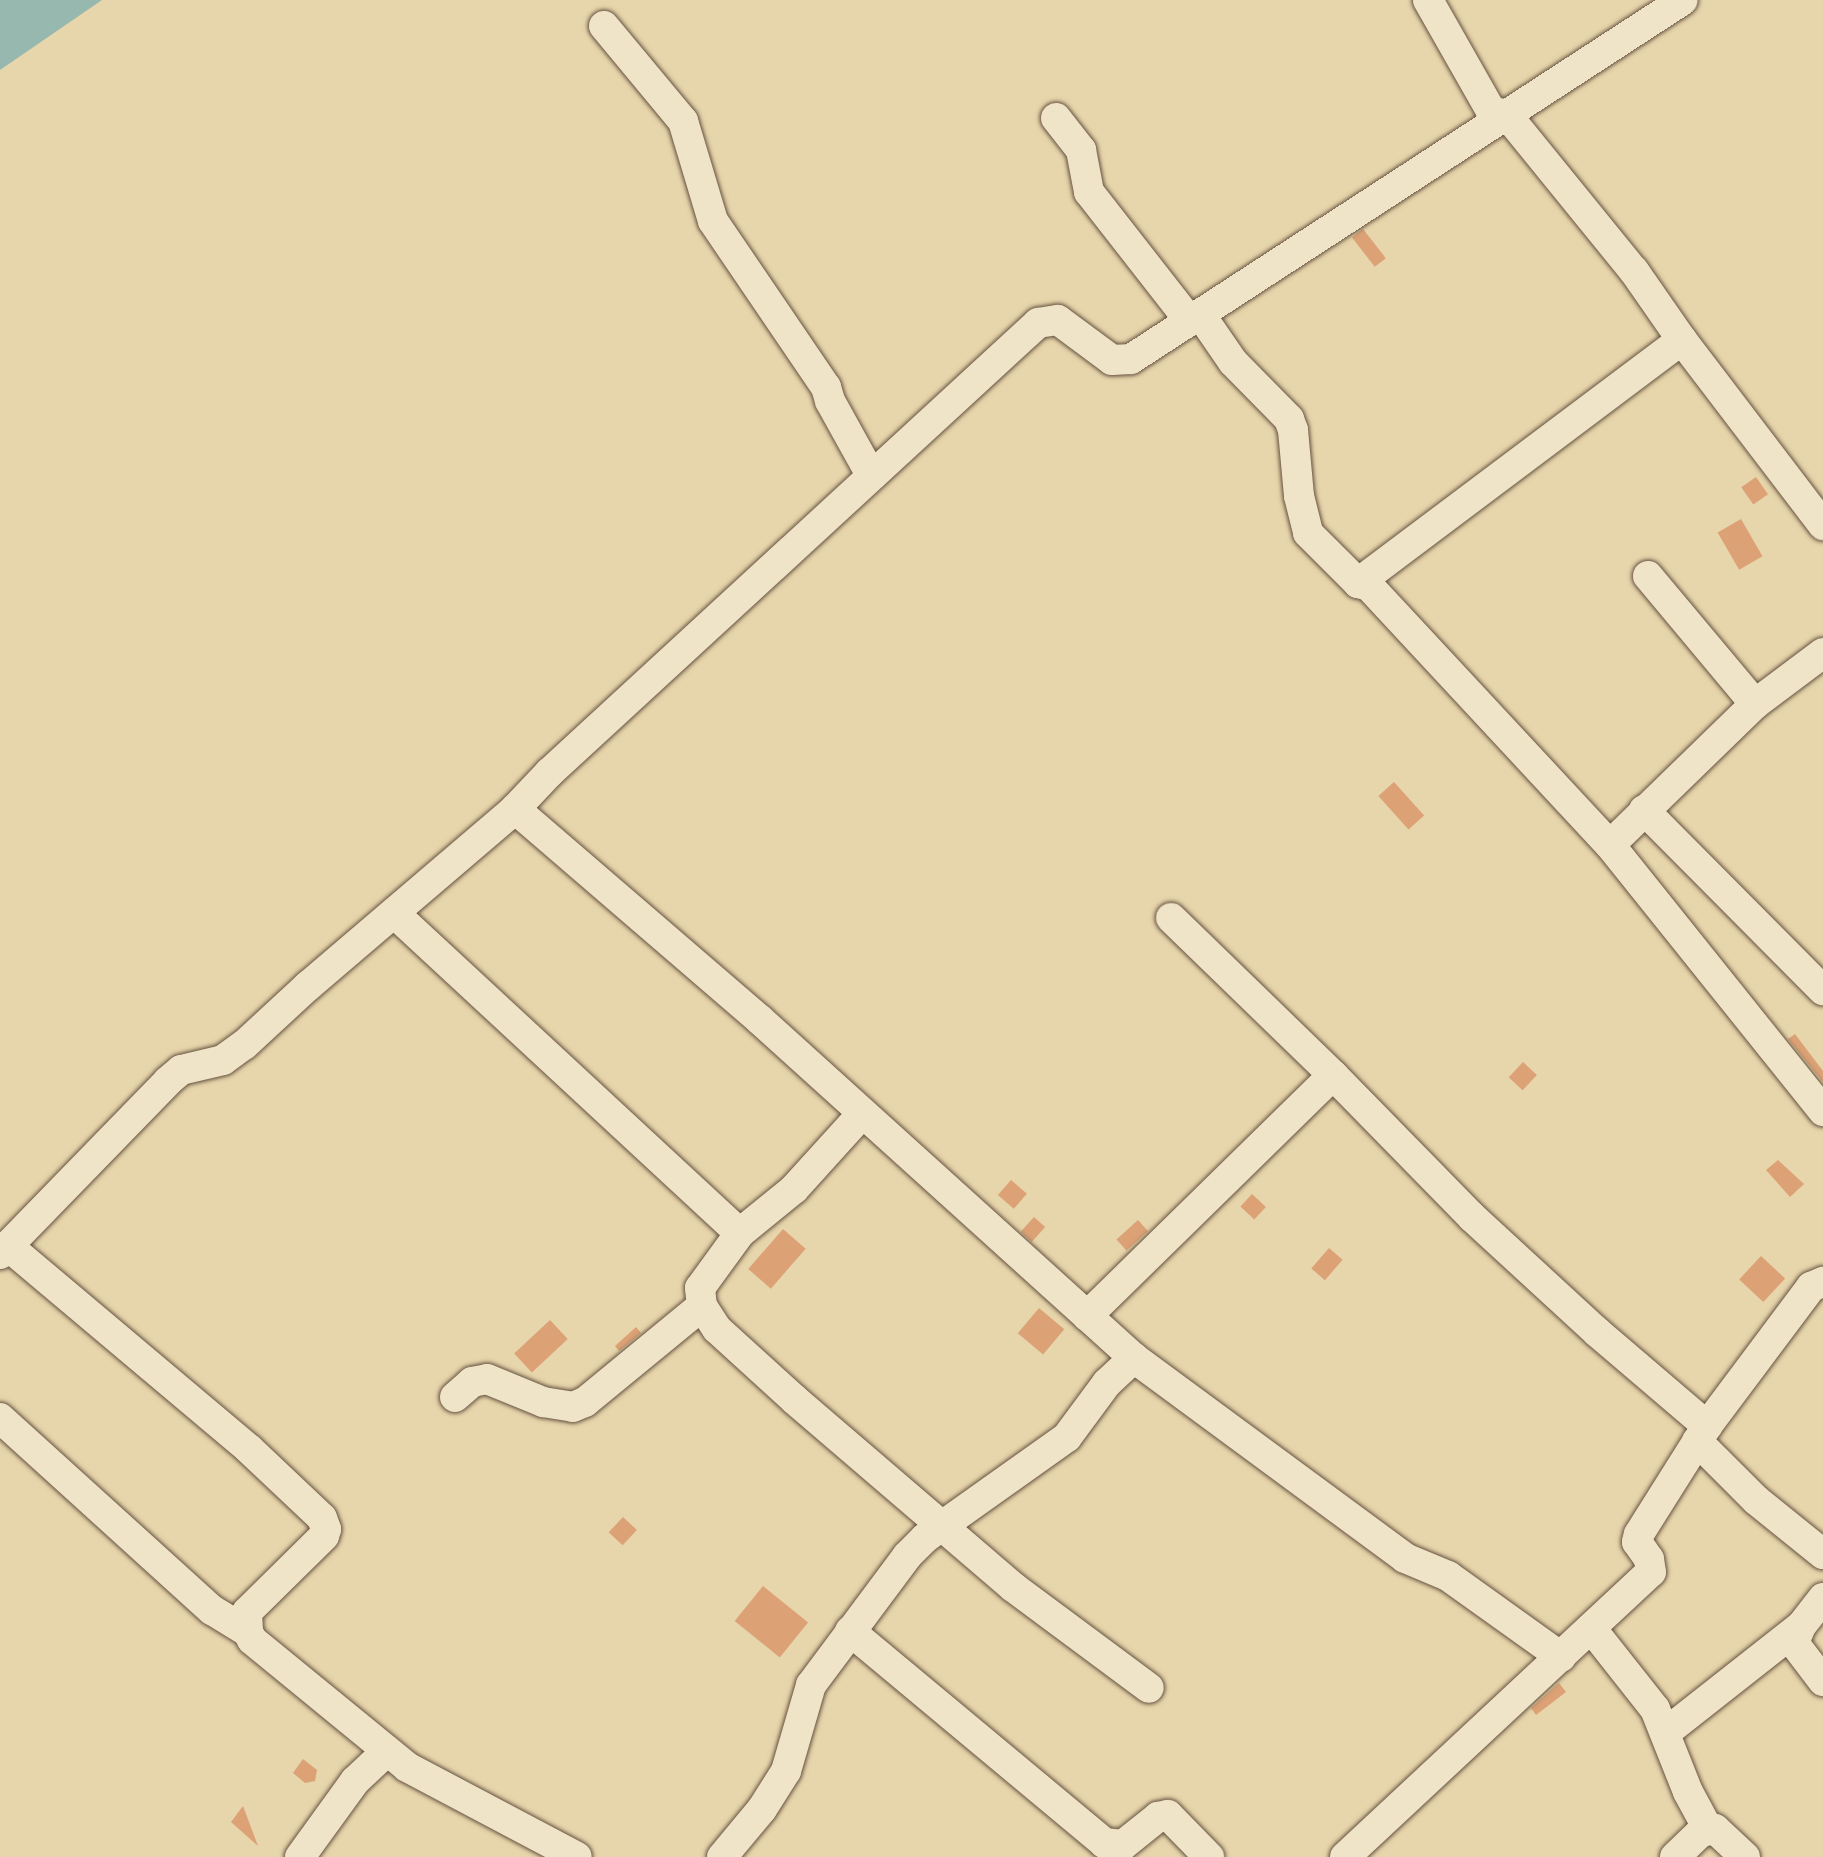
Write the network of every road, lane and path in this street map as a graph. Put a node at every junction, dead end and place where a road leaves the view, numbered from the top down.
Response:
1 (1428, 0) edge
2 (1683, 0) edge
3 (604, 26) dead end
4 (1507, 115) junction
5 (1056, 118) dead end
6 (1194, 317) junction
7 (1682, 340) junction
8 (871, 475) junction
9 (1823, 525) edge
10 (1648, 576) dead end
11 (1358, 583) junction
12 (1823, 653) edge
13 (1755, 704) junction
14 (515, 809) junction
15 (1644, 810) junction
16 (1610, 845) junction
17 (394, 913) junction
18 (1171, 918) dead end
19 (1823, 990) edge
20 (1333, 1075) junction
21 (1823, 1111) edge
22 (861, 1115) junction
23 (740, 1233) junction
24 (4, 1250) edge
25 (1823, 1282) edge
26 (702, 1306) junction
27 (1087, 1316) junction
28 (1134, 1358) junction
29 (455, 1397) dead end
30 (0, 1418) edge
31 (1702, 1433) junction
32 (942, 1526) junction
33 (1823, 1554) edge
34 (1823, 1598) edge
35 (1801, 1626) junction
36 (1591, 1628) junction
37 (850, 1631) junction
38 (248, 1632) junction
39 (1561, 1657) junction
40 (1823, 1681) edge
41 (1149, 1688) dead end
42 (1665, 1733) junction
43 (386, 1752) junction
44 (1708, 1829) junction
45 (300, 1857) edge
46 (577, 1857) edge
47 (722, 1857) edge
48 (1209, 1857) edge
49 (1345, 1857) edge
50 (1675, 1857) edge
51 (1745, 1857) edge

1 - 4 street
2 - 4 street
3 - 8 street
4 - 6 street
4 - 7 street
5 - 6 street
6 - 8 street
6 - 11 street
7 - 9 street
7 - 11 street
8 - 14 street
10 - 13 street
11 - 16 street
12 - 13 street
13 - 15 street
14 - 17 street
14 - 22 street
15 - 16 street
15 - 19 street
16 - 21 street
17 - 23 street
17 - 24 street
18 - 20 street
20 - 27 street
20 - 31 street
22 - 23 street
22 - 27 street
23 - 26 street
24 - 38 street
25 - 31 street
26 - 29 street
26 - 32 street
27 - 28 street
28 - 32 street
28 - 39 street
30 - 38 street
31 - 33 street
31 - 36 street
32 - 37 street
32 - 41 street
34 - 35 street
35 - 40 street
35 - 42 street
36 - 39 street
36 - 42 street
37 - 47 street
37 - 48 street
38 - 43 street
39 - 49 street
42 - 44 street
43 - 45 street
43 - 46 street
44 - 50 street
44 - 51 street

